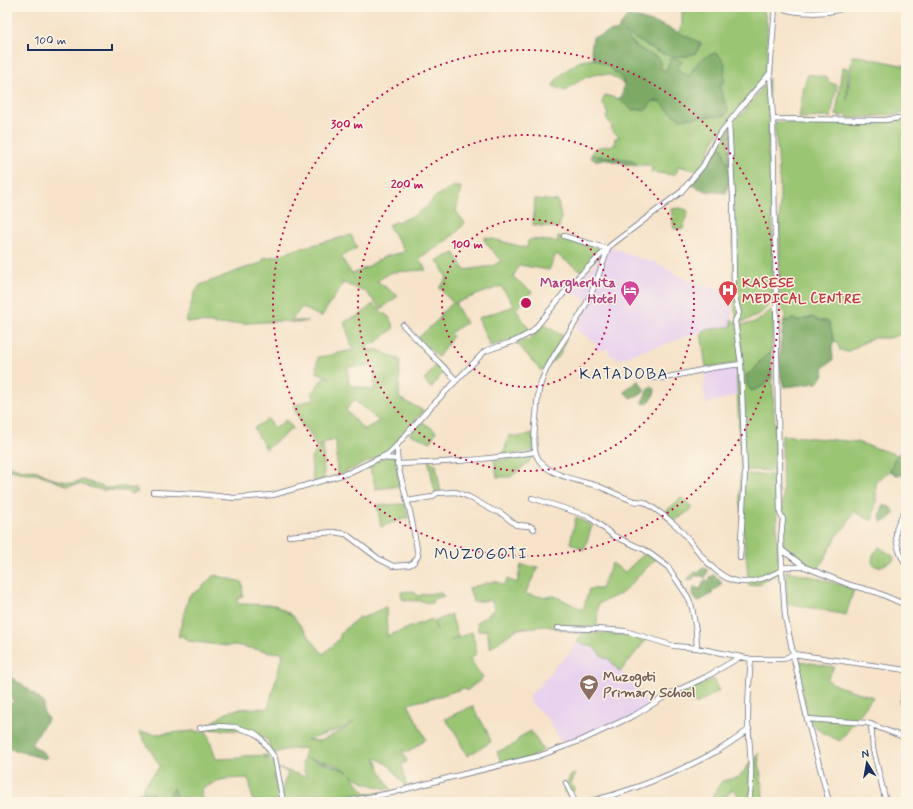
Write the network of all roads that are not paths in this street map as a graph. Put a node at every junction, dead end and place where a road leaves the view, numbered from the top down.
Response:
1 (775, 7) edge
2 (778, 7) edge
3 (845, 7) edge
4 (770, 73) junction
5 (906, 117) edge
6 (774, 119) junction
7 (729, 122) junction
8 (564, 236) dead end
9 (608, 249) junction
10 (403, 325) dead end
11 (740, 364) junction
12 (653, 378) dead end
13 (456, 380) junction
14 (397, 445) junction
15 (535, 452) junction
16 (380, 458) junction
17 (397, 459) junction
18 (397, 464) junction
19 (154, 492) dead end
20 (532, 498) dead end
21 (407, 501) junction
22 (906, 509) edge
23 (534, 529) dead end
24 (289, 536) dead end
25 (782, 550) junction
26 (740, 558) dead end
27 (906, 564) edge
28 (805, 567) junction
29 (782, 569) junction
30 (906, 605) edge
31 (558, 628) dead end
32 (697, 648) junction
33 (793, 654) junction
34 (740, 657) junction
35 (751, 659) junction
36 (906, 670) edge
37 (807, 719) junction
38 (871, 724) junction
39 (200, 728) dead end
40 (749, 729) junction
41 (906, 738) edge
42 (566, 783) dead end
43 (283, 802) edge
44 (342, 802) edge
45 (575, 802) edge
46 (586, 802) edge
47 (749, 802) edge
48 (828, 802) edge
49 (886, 802) edge

1 - 4 street
2 - 3 street
4 - 6 street
4 - 7 street
5 - 6 street
6 - 25 street
7 - 9 street
7 - 11 street
8 - 9 street
9 - 13 street
9 - 15 street
10 - 13 street
11 - 12 street
11 - 26 street
13 - 14 street
14 - 16 street
14 - 17 street
15 - 18 street
15 - 29 street
16 - 17 street
16 - 19 street
17 - 18 street
18 - 21 street
20 - 32 street
21 - 23 street
21 - 24 street
22 - 27 street
25 - 28 street
25 - 29 street
28 - 29 street
28 - 30 street
29 - 33 street
31 - 32 street
32 - 34 street
33 - 35 street
33 - 36 street
33 - 37 street
34 - 35 street
34 - 44 street
35 - 40 street
37 - 38 street
37 - 48 street
38 - 41 street
38 - 49 street
39 - 43 street
40 - 46 street
40 - 47 street
42 - 45 street

